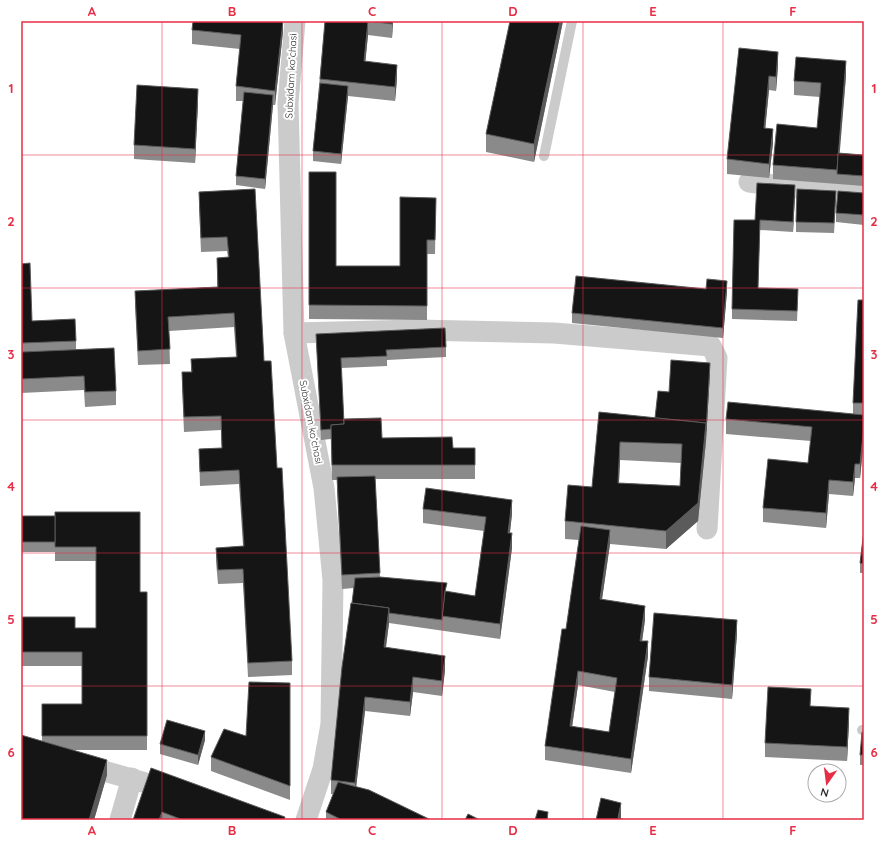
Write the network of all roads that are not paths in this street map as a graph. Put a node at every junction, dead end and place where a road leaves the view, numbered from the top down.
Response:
1 (295, 21) edge
2 (572, 21) edge
3 (544, 156) dead end
4 (749, 182) dead end
5 (864, 196) edge
6 (294, 333) junction
7 (707, 529) dead end
8 (58, 758) edge
9 (132, 778) junction
10 (191, 797) edge
11 (120, 820) edge
12 (306, 820) edge

1 - 6 street, Subxidam koʻchasi
2 - 3 lane
4 - 5 street
6 - 7 street
6 - 12 street, Subxidam koʻchasi
8 - 9 street
9 - 10 street
9 - 11 street

